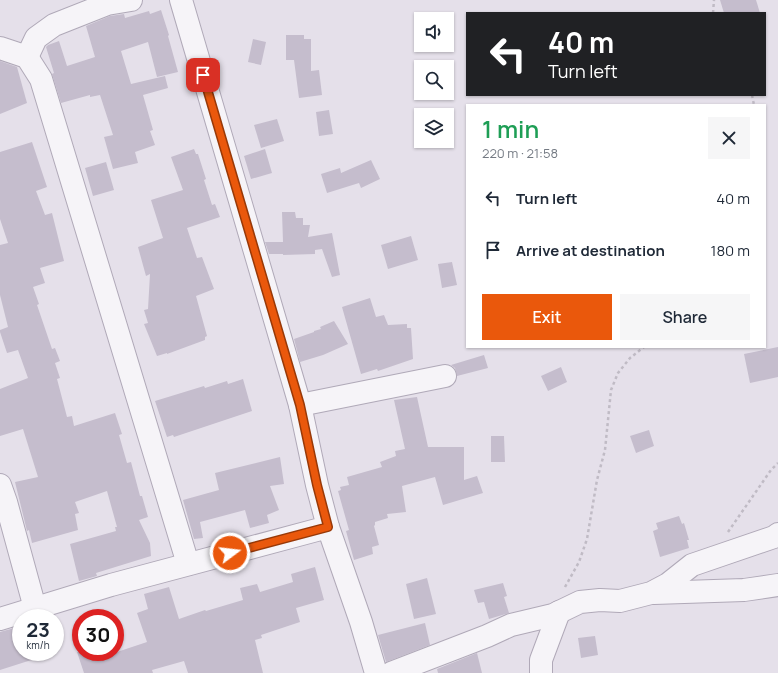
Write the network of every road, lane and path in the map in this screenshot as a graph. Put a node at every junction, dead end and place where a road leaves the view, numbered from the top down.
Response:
1 (131, 0) edge
2 (181, 0) edge
3 (714, 0) edge
4 (713, 12) edge
5 (0, 48) edge
6 (27, 57) junction
7 (643, 348) edge
8 (445, 376) dead end
9 (300, 405) junction
10 (778, 463) edge
11 (0, 485) edge
12 (328, 527) junction
13 (728, 533) dead end
14 (778, 534) edge
15 (188, 564) junction
16 (778, 585) edge
17 (651, 593) junction
18 (35, 608) junction
19 (556, 614) junction
20 (0, 619) edge
21 (376, 673) edge
22 (391, 673) edge
23 (541, 673) edge

1 - 6 street
2 - 9 street
3 - 4 path
5 - 6 street
6 - 15 street
7 - 19 path
8 - 9 street
9 - 12 street
10 - 13 path
11 - 18 street
12 - 15 street
12 - 21 street
14 - 17 street
15 - 18 street
16 - 17 street
17 - 19 street
18 - 20 street
19 - 22 street
19 - 23 street

